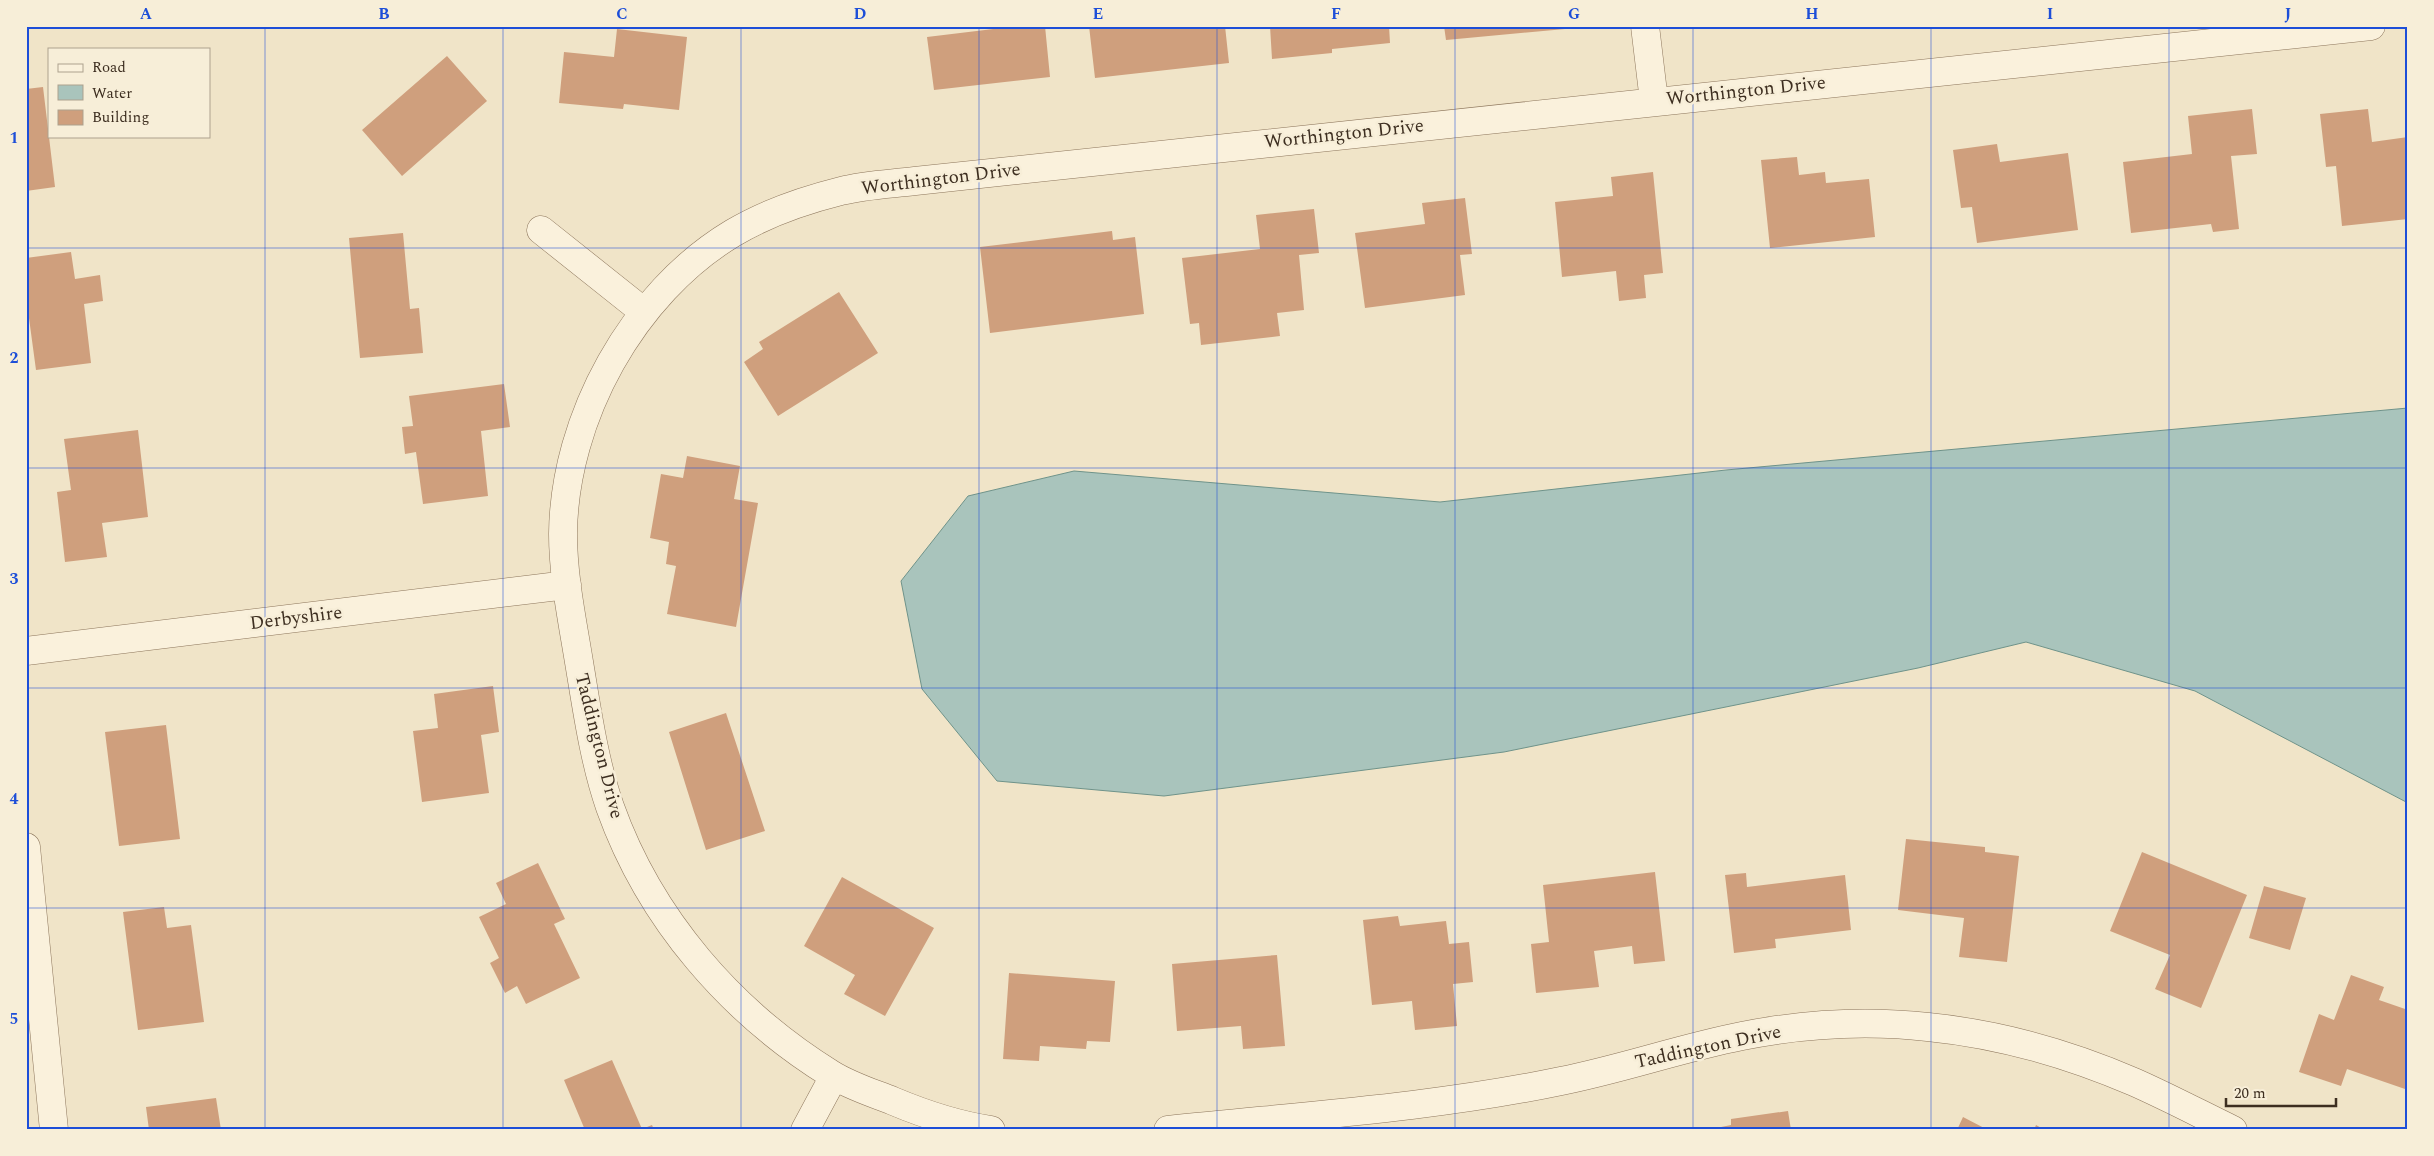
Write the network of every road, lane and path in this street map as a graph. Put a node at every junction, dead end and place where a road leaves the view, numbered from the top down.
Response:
1 (1645, 26) edge
2 (2371, 26) edge
3 (1654, 101) junction
4 (541, 230) dead end
5 (644, 312) junction
6 (567, 585) junction
7 (26, 651) edge
8 (26, 847) edge
9 (834, 1076) junction
10 (2189, 1121) edge
11 (54, 1130) edge
12 (805, 1130) edge
13 (991, 1130) edge
14 (1168, 1130) edge
15 (2233, 1130) edge

1 - 3 street
2 - 3 street, Worthington Drive
3 - 5 street, Worthington Drive
4 - 5 street
5 - 6 street, Worthington Drive
6 - 7 street, Derbyshire
6 - 9 street, Taddington Drive
8 - 11 street
9 - 12 street
9 - 13 street, Taddington Drive
10 - 14 street, Taddington Drive
10 - 15 street, Taddington Drive

